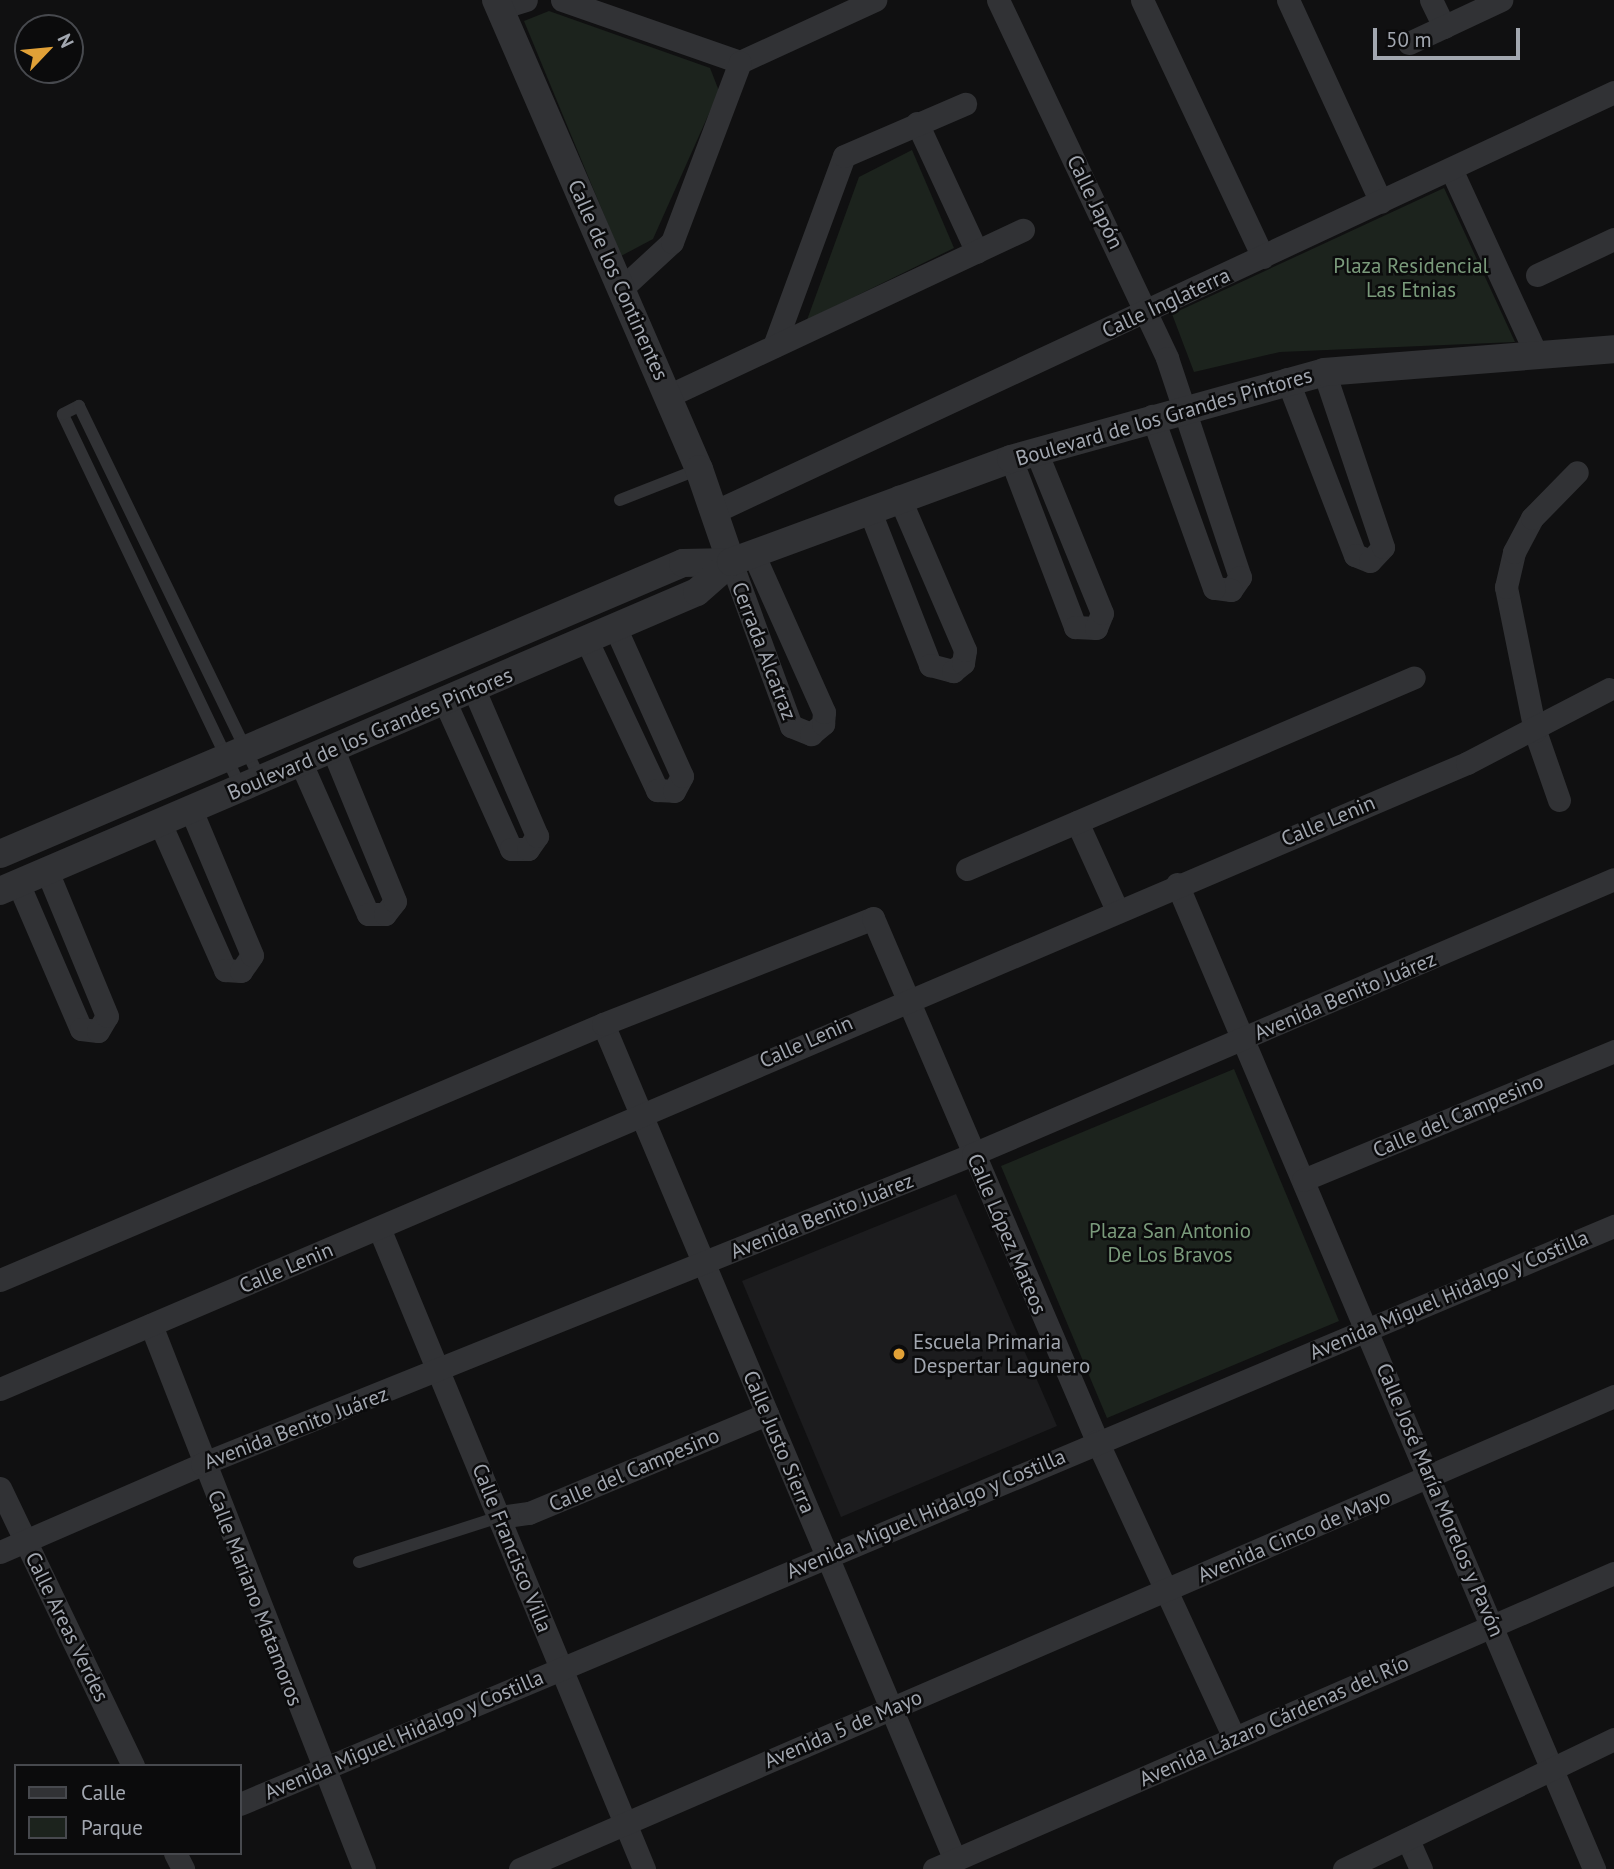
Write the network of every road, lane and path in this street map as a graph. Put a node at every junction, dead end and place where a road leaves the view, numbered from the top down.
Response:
1 (562, 0) edge
2 (875, 0) edge
3 (998, 0) edge
4 (1142, 0) edge
5 (1288, 0) edge
6 (1431, 0) edge
7 (1501, 0) edge
8 (508, 3) edge
9 (1444, 27) junction
10 (1409, 43) dead end
11 (740, 62) junction
12 (1614, 92) edge
13 (965, 104) dead end
14 (917, 123) junction
15 (1451, 169) junction
16 (1381, 202) junction
17 (1023, 230) dead end
18 (1614, 239) edge
19 (977, 251) junction
20 (1263, 257) junction
21 (1537, 275) dead end
22 (621, 289) junction
23 (1147, 312) junction
24 (774, 346) junction
25 (1614, 349) edge
26 (1535, 352) junction
27 (1324, 372) junction
28 (1287, 379) junction
29 (668, 396) junction
30 (1182, 408) junction
31 (1153, 416) junction
32 (1023, 455) junction
33 (699, 468) junction
34 (1577, 472) dead end
35 (899, 497) junction
36 (621, 500) dead end
37 (869, 509) junction
38 (716, 511) junction
39 (742, 558) junction
40 (616, 629) junction
41 (587, 641) junction
42 (1414, 677) dead end
43 (1609, 688) dead end
44 (474, 690) junction
45 (445, 702) junction
46 (1535, 731) junction
47 (237, 754) junction
48 (337, 758) junction
49 (304, 772) junction
50 (251, 784) junction
51 (1559, 800) dead end
52 (191, 810) junction
53 (1077, 822) junction
54 (160, 823) junction
55 (0, 854) edge
56 (967, 869) dead end
57 (47, 871) junction
58 (1614, 879) edge
59 (1177, 884) junction
60 (9, 887) edge
61 (1117, 909) junction
62 (906, 998) junction
63 (603, 1024) junction
64 (1244, 1040) junction
65 (1614, 1051) edge
66 (641, 1115) junction
67 (972, 1154) junction
68 (1303, 1180) junction
69 (1614, 1226) edge
70 (379, 1228) junction
71 (704, 1264) junction
72 (0, 1280) edge
73 (151, 1325) junction
74 (1367, 1330) junction
75 (439, 1373) junction
76 (0, 1389) edge
77 (1614, 1396) edge
78 (767, 1414) junction
79 (1097, 1441) junction
80 (202, 1464) junction
81 (1431, 1479) junction
82 (0, 1488) edge
83 (499, 1517) junction
84 (25, 1539) junction
85 (0, 1552) edge
86 (828, 1557) junction
87 (359, 1562) dead end
88 (1614, 1573) edge
89 (1166, 1589) junction
90 (1493, 1625) junction
91 (561, 1669) junction
92 (892, 1708) junction
93 (1234, 1738) junction
94 (1614, 1739) edge
95 (132, 1764) edge
96 (1554, 1768) junction
97 (322, 1770) junction
98 (242, 1803) edge
99 (625, 1824) junction
100 (1408, 1840) junction
101 (956, 1860) junction
102 (365, 1869) edge
103 (520, 1869) edge
104 (644, 1869) edge
105 (934, 1869) edge
106 (1344, 1869) edge
107 (1421, 1869) edge
108 (1594, 1869) edge

1 - 11 street
2 - 11 street
3 - 23 street, Calle Japón
4 - 20 street
5 - 16 street
6 - 9 street
7 - 9 street
8 - 22 street, Calle de los Continentes
9 - 10 street
11 - 22 street
12 - 15 street, Calle Inglaterra
13 - 14 street
14 - 19 street
14 - 24 street
15 - 16 street, Calle Inglaterra
15 - 26 street
16 - 20 street, Calle Inglaterra
17 - 19 street
18 - 21 street
19 - 24 street
20 - 23 street, Calle Inglaterra
22 - 29 street, Calle de los Continentes
23 - 30 street, Calle Japón
23 - 38 street, Calle Inglaterra
24 - 29 street
25 - 26 street, Boulevard de los Grandes Pintores
26 - 27 street, Boulevard de los Grandes Pintores
27 - 28 street, Boulevard de los Grandes Pintores
27 - 28 street
28 - 30 street, Boulevard de los Grandes Pintores
29 - 33 street, Calle de los Continentes
30 - 31 street, Boulevard de los Grandes Pintores
30 - 31 street, Calle Japón
31 - 32 street, Boulevard de los Grandes Pintores
32 - 32 street
32 - 35 street, Boulevard de los Grandes Pintores
33 - 36 lane
33 - 38 street, Calle de los Continentes
34 - 46 street
35 - 37 street, Boulevard de los Grandes Pintores
35 - 37 street
37 - 39 street, Boulevard de los Grandes Pintores
38 - 39 street, Calle de los Continentes
39 - 39 street, Cerrada Alcatraz
39 - 40 street, Boulevard de los Grandes Pintores
39 - 47 street, Boulevard de los Grandes Pintores
40 - 41 street, Boulevard de los Grandes Pintores
40 - 41 street
41 - 44 street, Boulevard de los Grandes Pintores
42 - 53 street
43 - 46 street, Calle Lenin
44 - 45 street, Boulevard de los Grandes Pintores
44 - 45 street
45 - 48 street, Boulevard de los Grandes Pintores
46 - 51 street
46 - 59 street, Calle Lenin
47 - 47 lane
47 - 50 lane
47 - 50 lane
47 - 55 street, Boulevard de los Grandes Pintores
48 - 49 street, Boulevard de los Grandes Pintores
48 - 49 street
49 - 50 street, Boulevard de los Grandes Pintores
50 - 52 street, Boulevard de los Grandes Pintores
52 - 54 street, Boulevard de los Grandes Pintores
52 - 54 street
53 - 56 street
53 - 61 street
54 - 57 street, Boulevard de los Grandes Pintores
57 - 60 street, Boulevard de los Grandes Pintores
57 - 60 street
58 - 64 street, Avenida Benito Juárez
59 - 61 street, Calle Lenin
59 - 64 street, Calle José María Morelos y Pavón
61 - 62 street, Calle Lenin
62 - 63 street, Calle López Mateos
62 - 66 street, Calle Lenin
62 - 67 street, Calle López Mateos
63 - 66 street, Calle Justo Sierra
63 - 72 street
64 - 67 street, Avenida Benito Juárez
64 - 68 street, Calle José María Morelos y Pavón
65 - 68 street, Calle del Campesino
66 - 70 street, Calle Lenin
66 - 71 street, Calle Justo Sierra
67 - 71 street, Avenida Benito Juárez
67 - 79 street, Calle López Mateos
68 - 74 street, Calle José María Morelos y Pavón
69 - 74 street, Avenida Miguel Hidalgo y Costilla
70 - 73 street, Calle Lenin
70 - 75 street, Calle Francisco Villa
71 - 75 street, Avenida Benito Juárez
71 - 78 street, Calle Justo Sierra
73 - 76 street, Calle Lenin
73 - 80 street, Calle Mariano Matamoros
74 - 79 street, Avenida Miguel Hidalgo y Costilla
74 - 81 street, Calle José María Morelos y Pavón
75 - 80 street, Avenida Benito Juárez
75 - 83 street, Calle Francisco Villa
77 - 81 street, Avenida Cinco de Mayo
78 - 83 street, Calle del Campesino
78 - 86 street, Calle Justo Sierra
79 - 86 street, Avenida Miguel Hidalgo y Costilla
79 - 89 street, Calle López Mateos
80 - 84 street, Avenida Benito Juárez
80 - 97 street, Calle Mariano Matamoros
81 - 89 street, Avenida Cinco de Mayo
81 - 90 street, Calle José María Morelos y Pavón
82 - 84 street, Calle Areas Verdes
83 - 87 lane
83 - 91 street, Calle Francisco Villa
84 - 85 street, Avenida Benito Juárez
84 - 95 street, Calle Areas Verdes
86 - 91 street, Avenida Miguel Hidalgo y Costilla
86 - 92 street, Calle Justo Sierra
88 - 90 street, Avenida Lázaro Cárdenas del Río
89 - 92 street, Avenida 5 de Mayo
89 - 93 street, Calle López Mateos
90 - 93 street, Avenida Lázaro Cárdenas del Río
90 - 96 street, Calle José María Morelos y Pavón
91 - 97 street, Avenida Miguel Hidalgo y Costilla
91 - 99 street, Calle Francisco Villa
92 - 99 street, Avenida 5 de Mayo
92 - 101 street, Calle Justo Sierra
93 - 101 street, Avenida Lázaro Cárdenas del Río
94 - 96 street
96 - 100 street
96 - 108 street, Calle José María Morelos y Pavón
97 - 98 street, Avenida Miguel Hidalgo y Costilla
97 - 102 street, Calle Mariano Matamoros
99 - 103 street, Avenida 5 de Mayo
99 - 104 street, Calle Francisco Villa
100 - 106 street
100 - 107 street
101 - 105 street, Avenida Lázaro Cárdenas del Río

